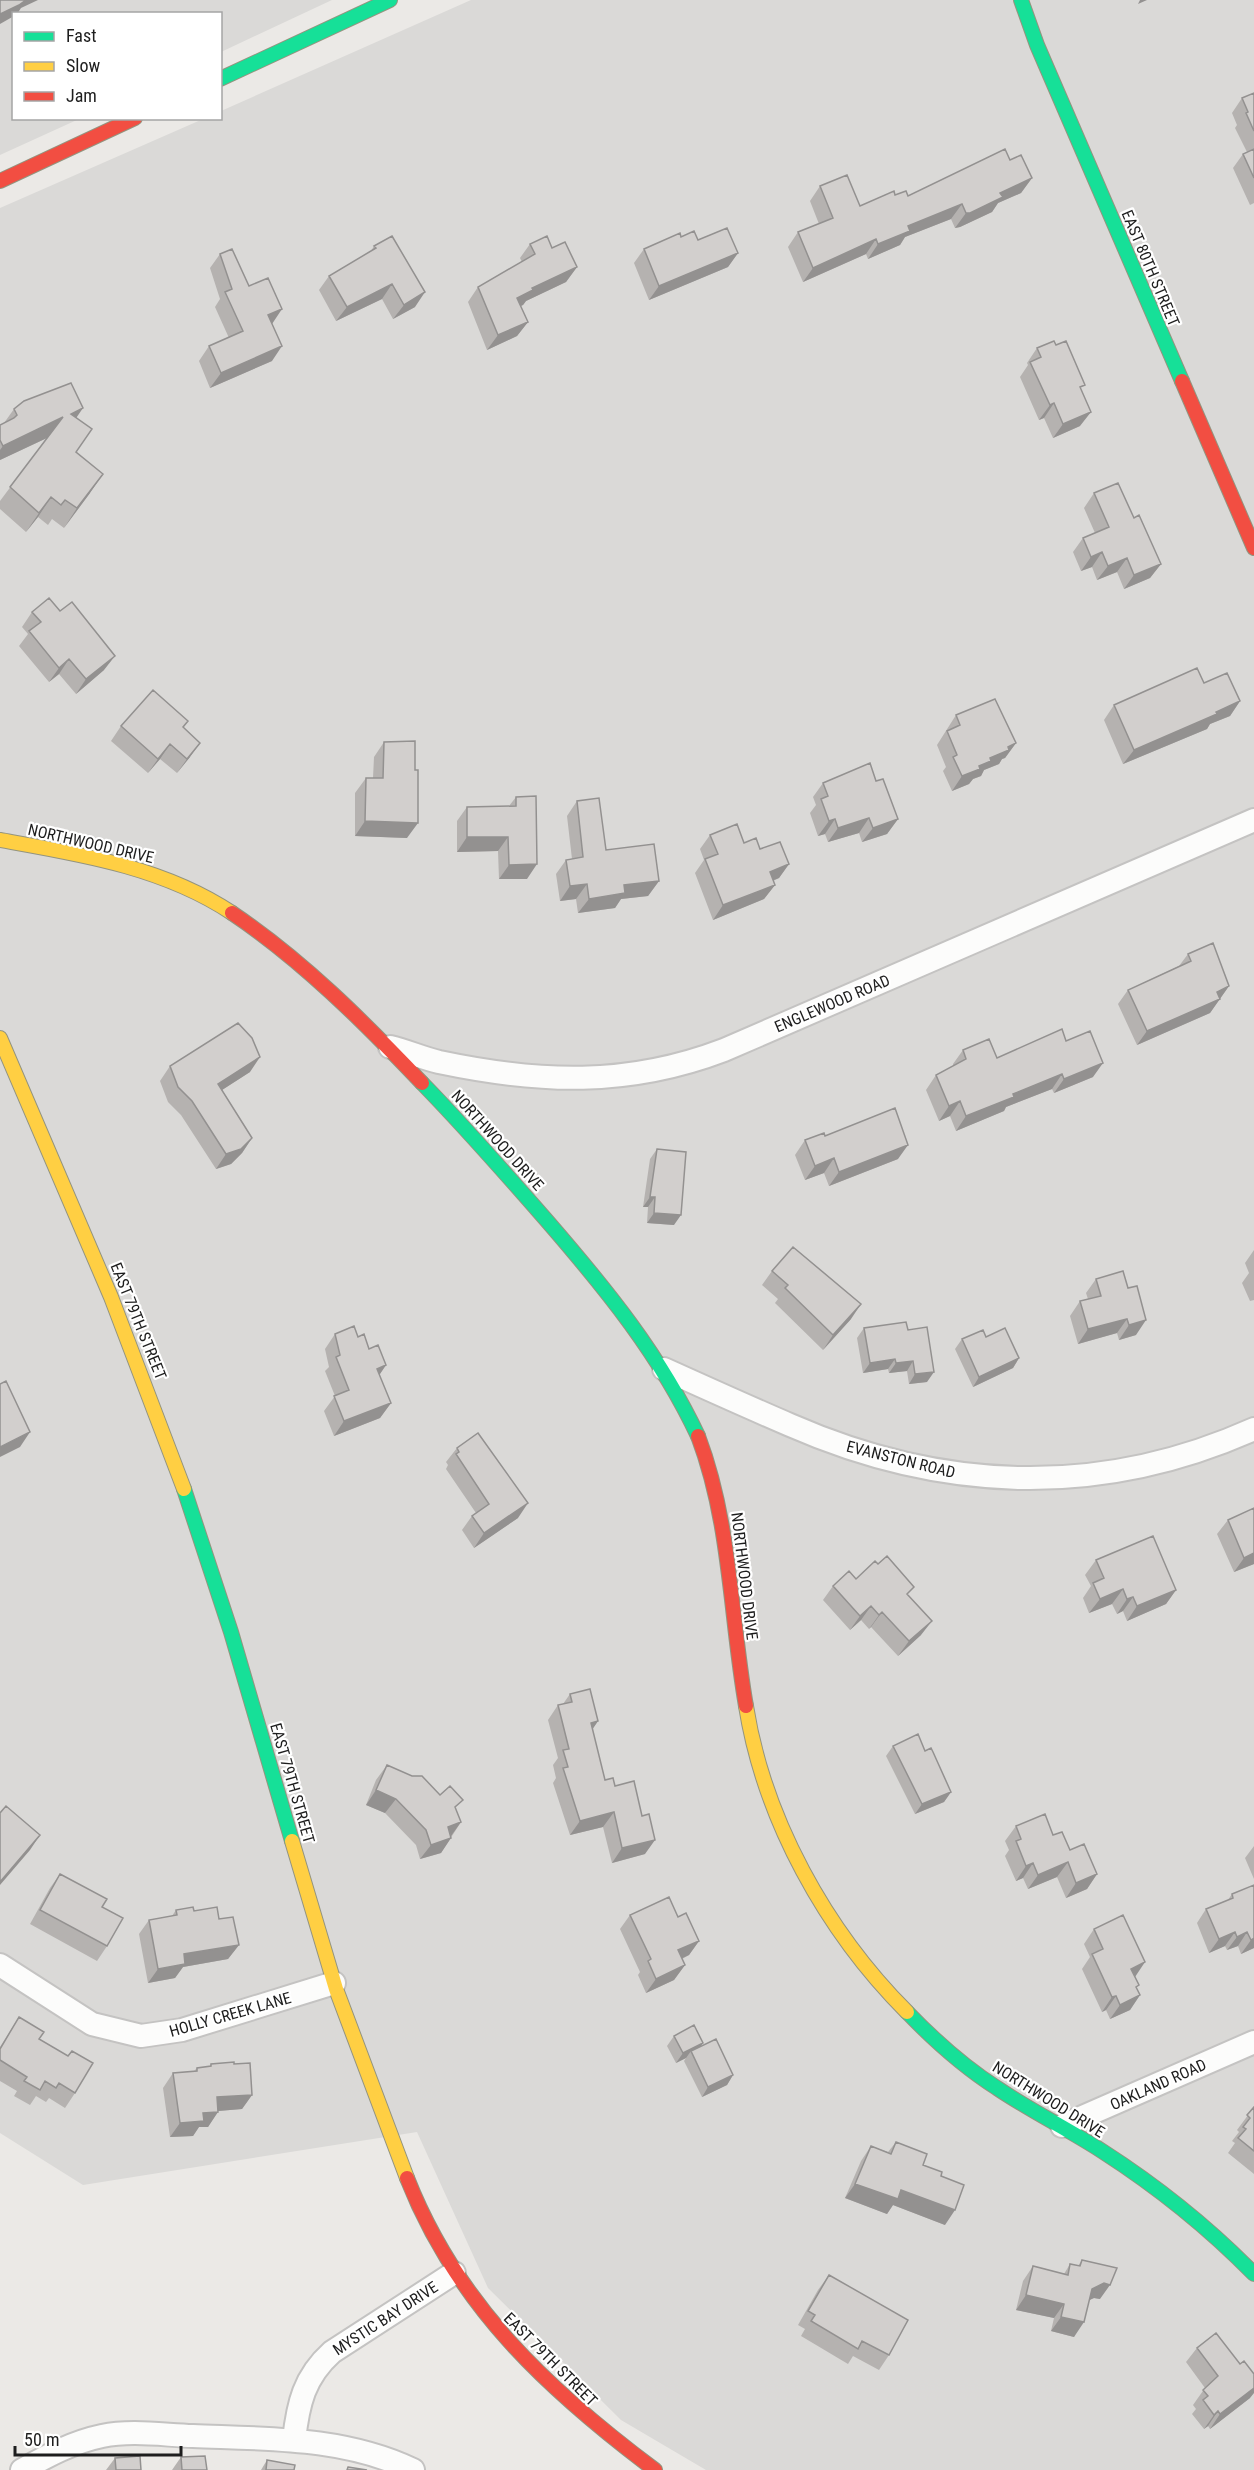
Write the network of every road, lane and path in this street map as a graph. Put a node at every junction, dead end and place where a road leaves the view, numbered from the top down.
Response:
1 (390, 0) edge
2 (1021, 0) edge
3 (222, 78) edge
4 (131, 120) edge
5 (0, 181) edge
6 (1254, 548) edge
7 (1254, 820) edge
8 (0, 840) edge
9 (0, 1038) edge
10 (390, 1047) junction
11 (664, 1369) junction
12 (1254, 1429) edge
13 (0, 1965) edge
14 (334, 1983) junction
15 (1254, 2042) edge
16 (1062, 2126) junction
17 (454, 2273) junction
18 (1254, 2274) edge
19 (294, 2440) junction
20 (22, 2470) edge
21 (413, 2470) edge
22 (655, 2470) edge

1 - 3 street
2 - 6 street, EAST 80TH STREET
4 - 5 street
7 - 10 street, ENGLEWOOD ROAD
8 - 10 street, NORTHWOOD DRIVE
9 - 14 street, EAST 79TH STREET
10 - 11 street, NORTHWOOD DRIVE
11 - 12 street, EVANSTON ROAD
11 - 16 street, NORTHWOOD DRIVE
13 - 14 street, HOLLY CREEK LANE
14 - 17 street, EAST 79TH STREET
15 - 16 street, OAKLAND ROAD
16 - 18 street, NORTHWOOD DRIVE
17 - 19 street, MYSTIC BAY DRIVE
17 - 22 street, EAST 79TH STREET
19 - 20 street
19 - 21 street

